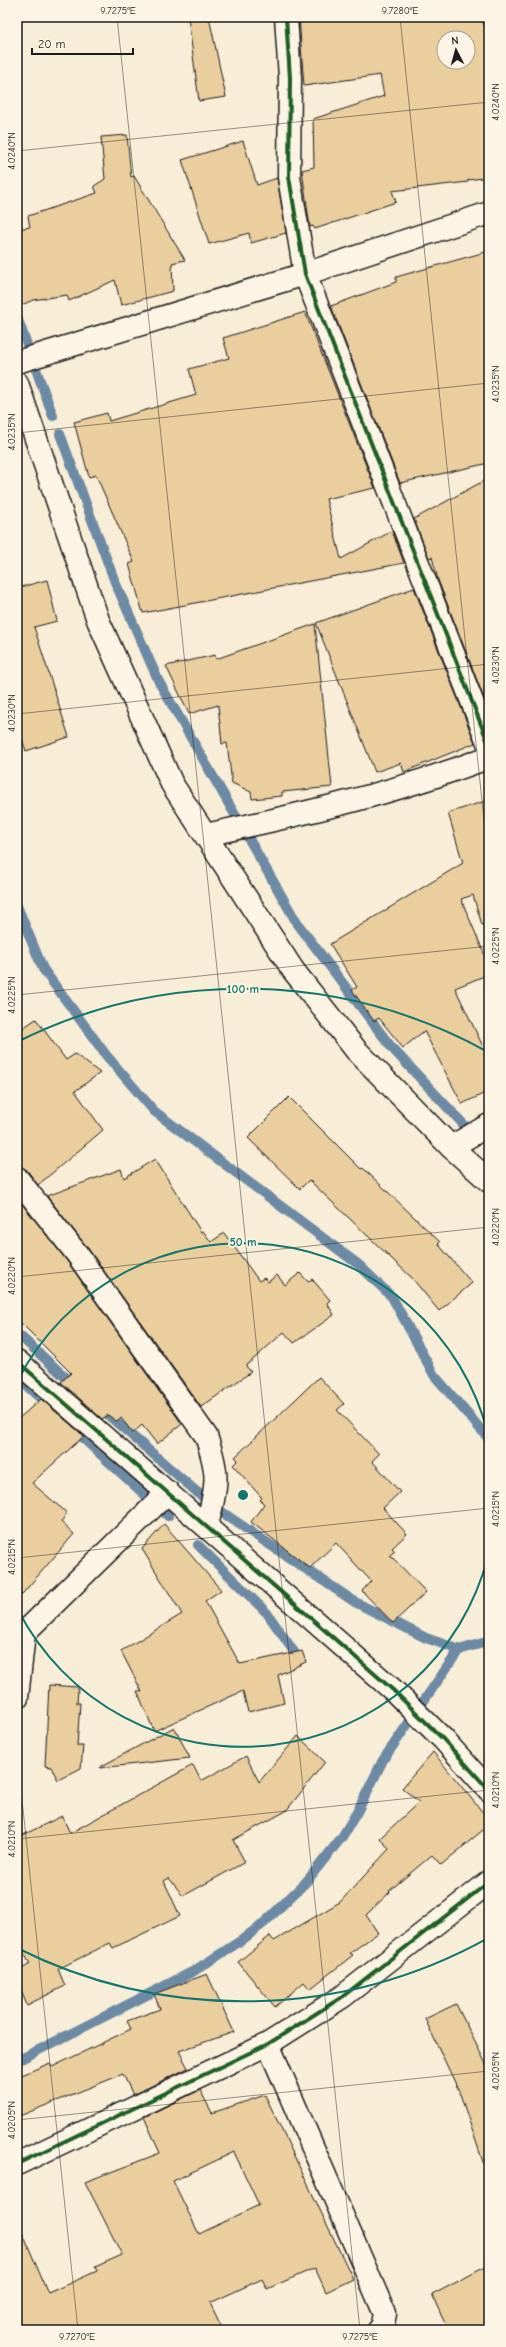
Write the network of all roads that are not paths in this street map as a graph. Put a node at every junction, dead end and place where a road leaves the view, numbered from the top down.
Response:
1 (286, 17) edge
2 (489, 213) edge
3 (305, 274) junction
4 (17, 362) edge
5 (17, 383) edge
6 (489, 745) edge
7 (489, 757) edge
8 (206, 835) junction
9 (489, 1125) edge
10 (451, 1146) junction
11 (17, 1178) edge
12 (489, 1181) edge
13 (17, 1361) edge
14 (168, 1492) junction
15 (207, 1525) junction
16 (20, 1635) edge
17 (17, 1698) edge
18 (489, 1790) edge
19 (489, 1882) edge
20 (268, 2044) junction
21 (17, 2164) edge
22 (379, 2330) edge

1 - 3 street
2 - 3 street
3 - 4 street
3 - 6 street
5 - 8 street
7 - 8 street
8 - 10 street
9 - 10 street
10 - 12 street
11 - 15 street
13 - 14 street
14 - 15 street
14 - 16 street
15 - 18 street
16 - 17 street
19 - 20 street
20 - 21 street
20 - 22 street

